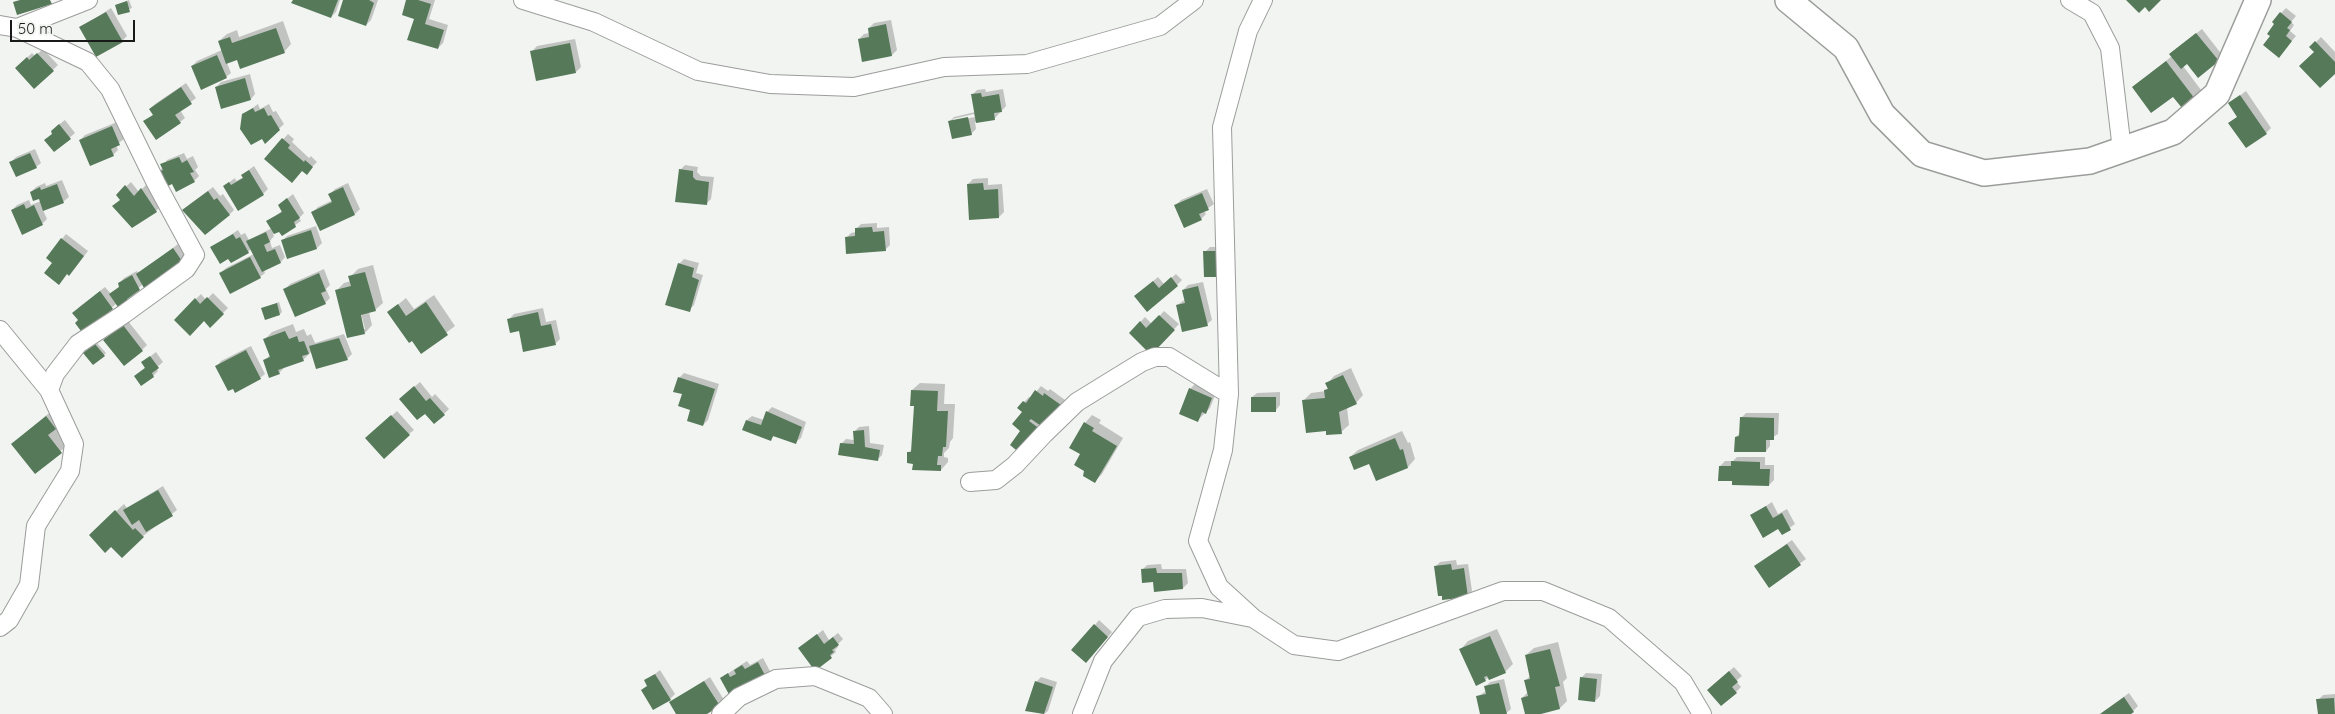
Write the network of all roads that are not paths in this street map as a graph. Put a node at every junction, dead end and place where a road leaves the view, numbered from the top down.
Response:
1 (88, 0) edge
2 (523, 0) edge
3 (1194, 0) edge
4 (1263, 0) edge
5 (1788, 0) edge
6 (2070, 0) edge
7 (2258, 0) edge
8 (8, 26) edge
9 (2122, 150) junction
10 (0, 330) edge
11 (49, 390) junction
12 (1229, 394) junction
13 (970, 482) dead end
14 (1253, 618) junction
15 (0, 628) edge
16 (720, 714) edge
17 (883, 714) edge
18 (1082, 714) edge
19 (1702, 714) edge

1 - 8 street
2 - 3 street
4 - 12 street
5 - 9 street
6 - 9 street
7 - 9 street
8 - 11 street
10 - 11 street
11 - 15 street
12 - 13 street
12 - 14 street
14 - 18 street
14 - 19 street
16 - 17 street

